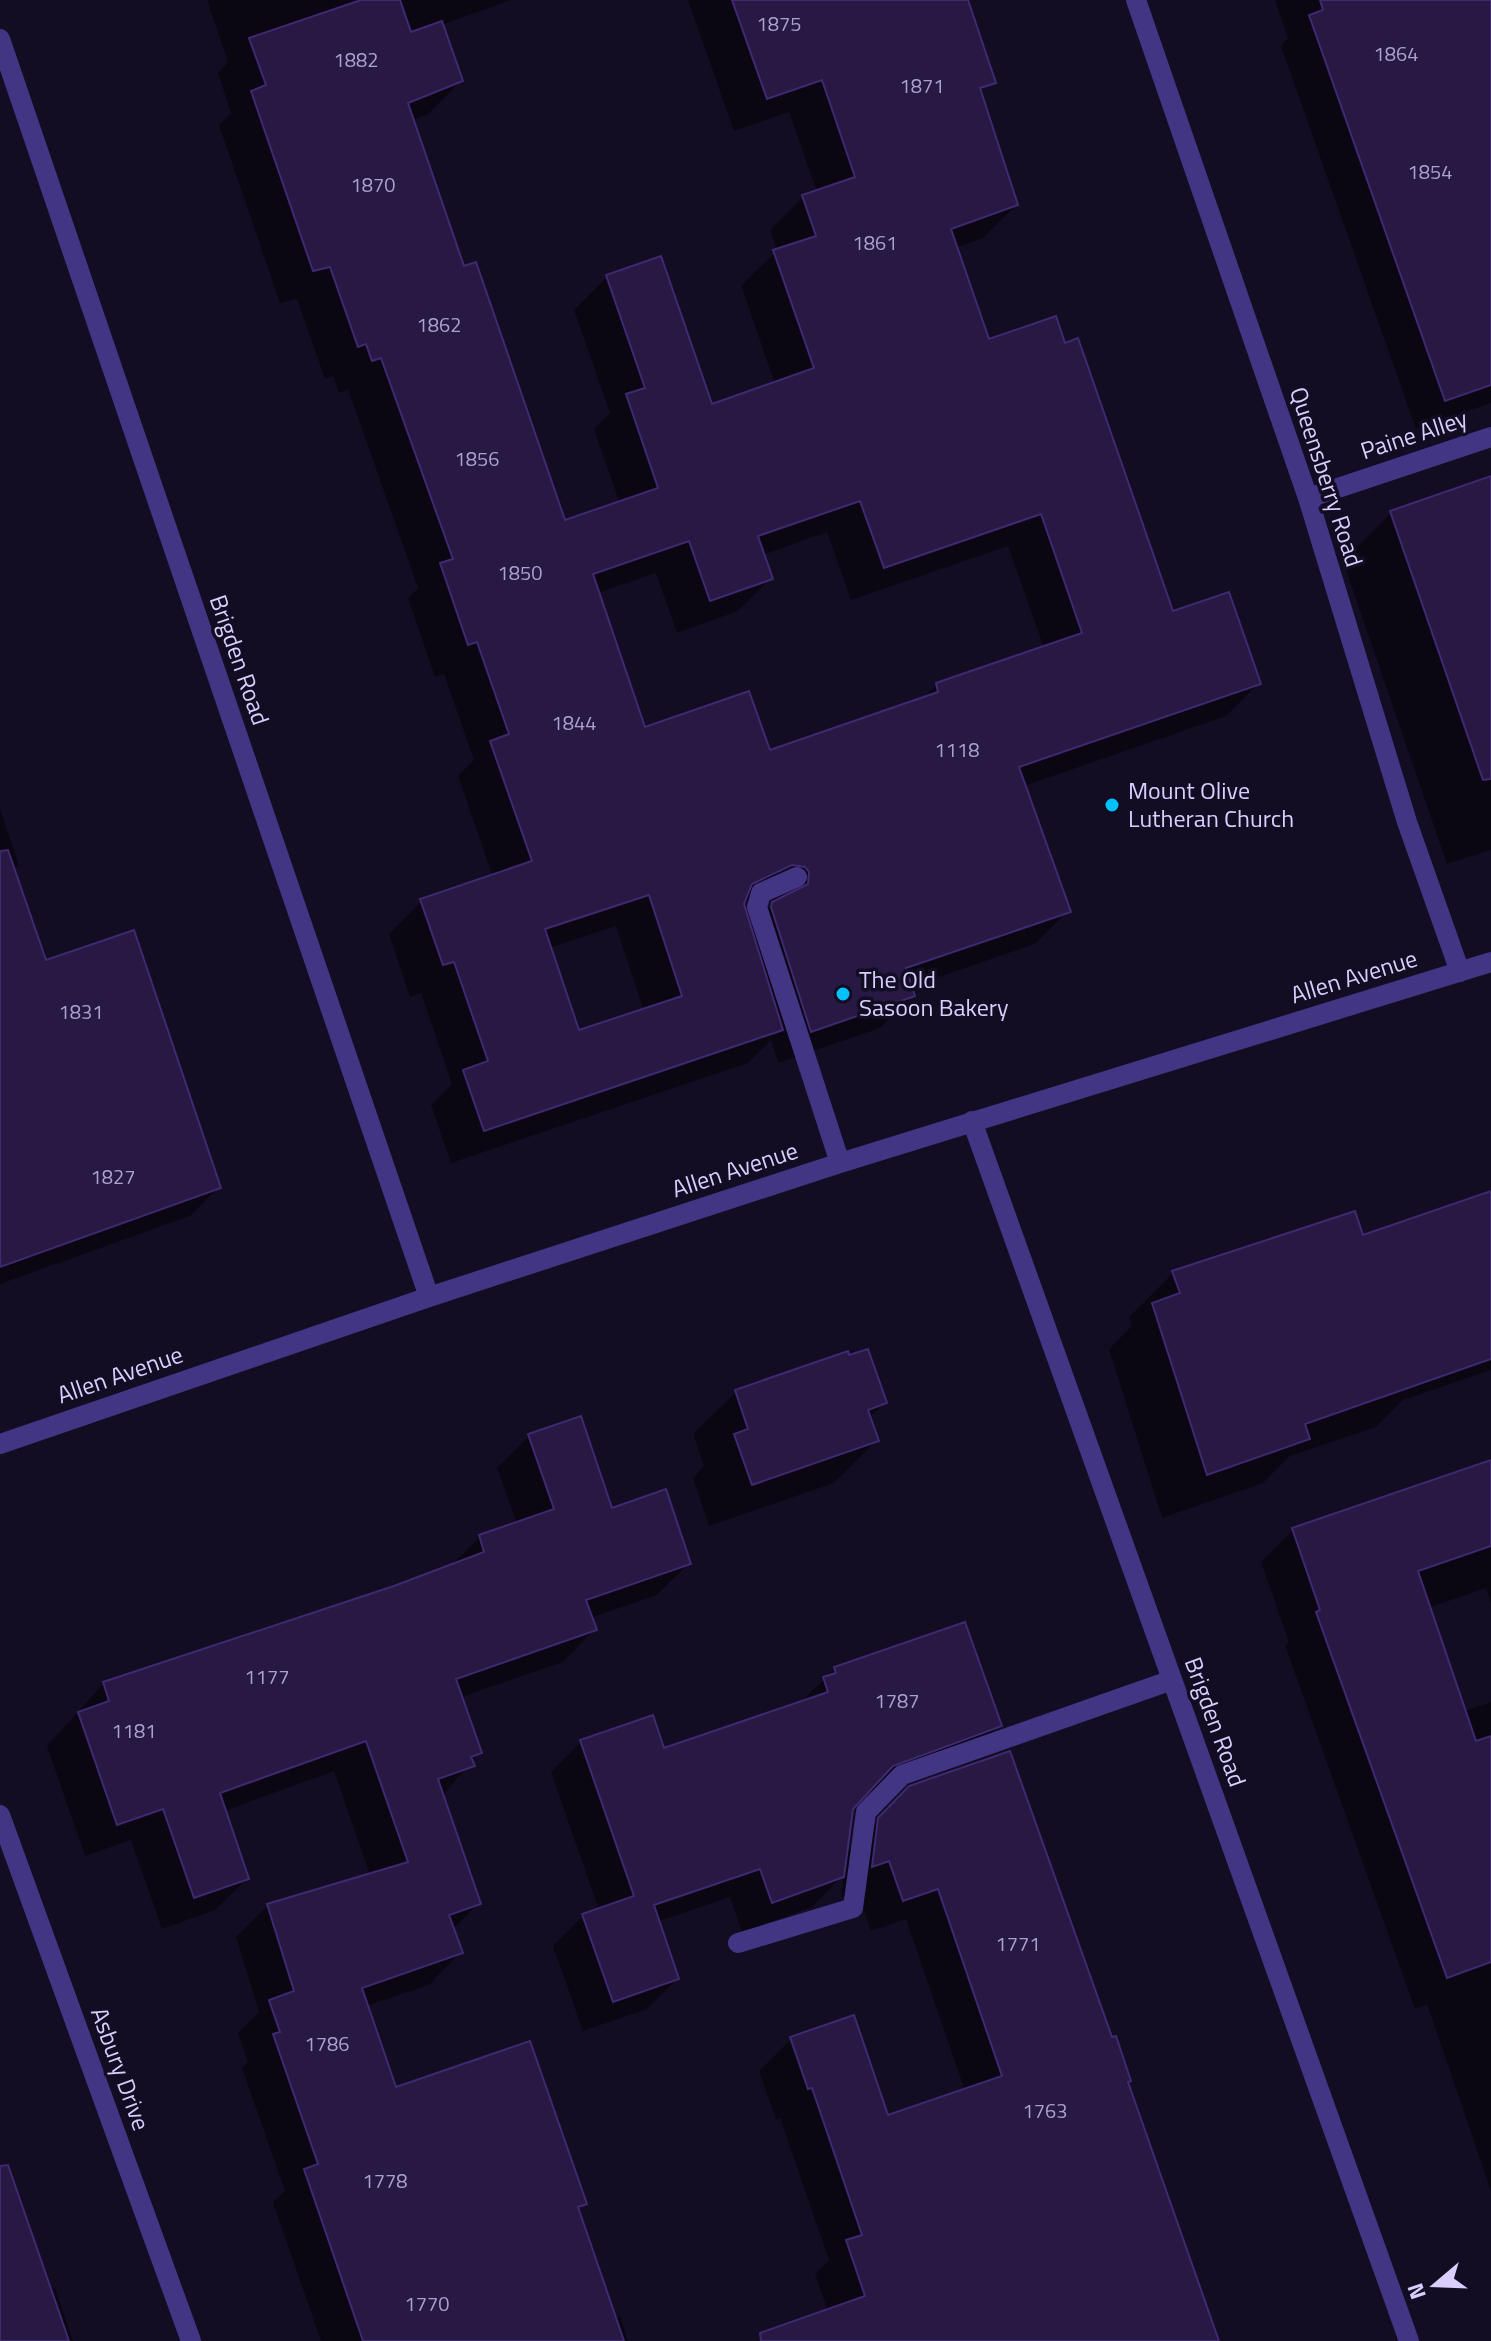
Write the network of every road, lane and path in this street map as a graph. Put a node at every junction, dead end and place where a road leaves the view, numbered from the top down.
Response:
1 (1136, 0) edge
2 (0, 39) edge
3 (1491, 437) edge
4 (1308, 498) junction
5 (797, 877) dead end
6 (1491, 962) edge
7 (1460, 972) junction
8 (972, 1121) junction
9 (840, 1163) junction
10 (429, 1297) junction
11 (0, 1444) edge
12 (1172, 1680) junction
13 (0, 1815) edge
14 (738, 1943) dead end
15 (191, 2341) edge
16 (1409, 2341) edge

1 - 4 street, Queensberry Road
2 - 10 street, Brigden Road
3 - 4 street, Paine Alley
4 - 7 street, Queensberry Road
5 - 9 street
6 - 7 street, Allen Avenue
7 - 8 street, Allen Avenue
8 - 9 street, Allen Avenue
8 - 12 street, Brigden Road
9 - 10 street, Allen Avenue
10 - 11 street, Allen Avenue
12 - 14 street
12 - 16 street, Brigden Road
13 - 15 street, Asbury Drive

